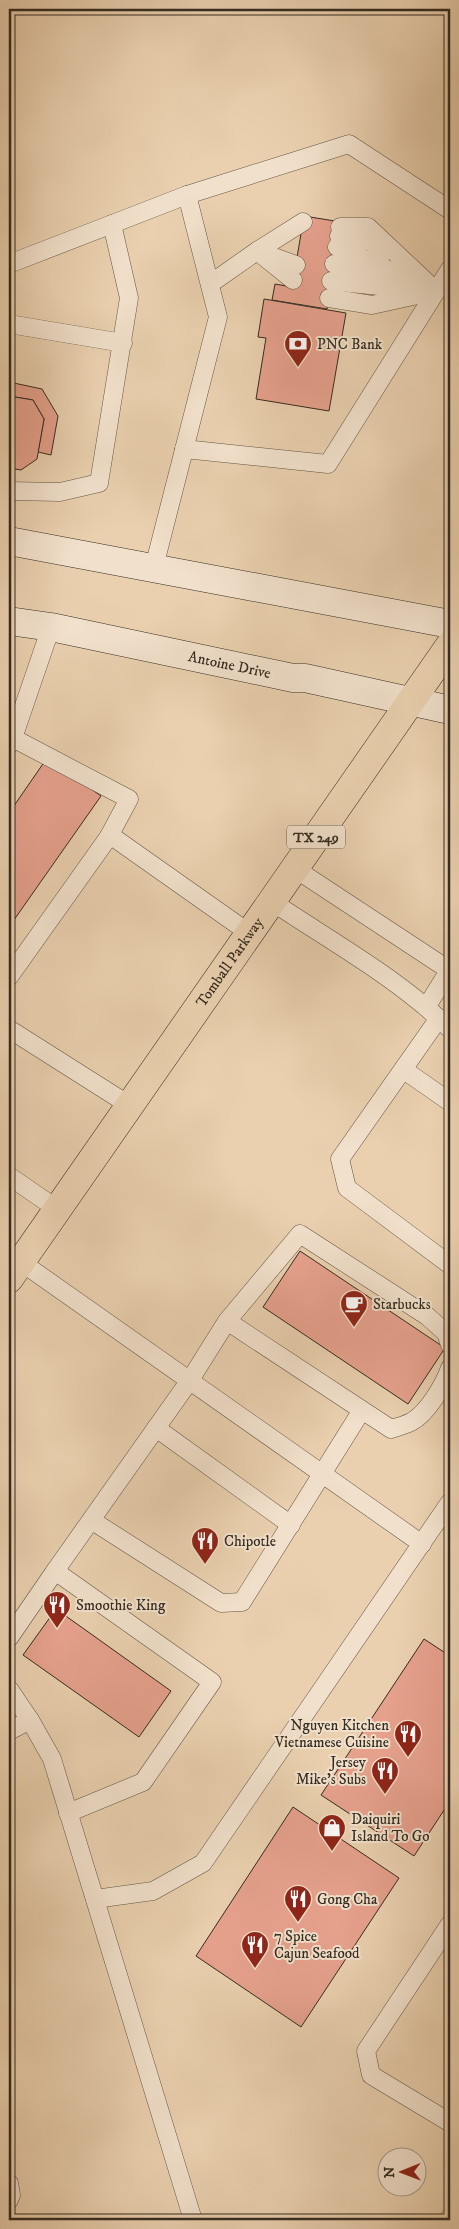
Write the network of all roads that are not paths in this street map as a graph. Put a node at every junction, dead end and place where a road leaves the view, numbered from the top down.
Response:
1 (188, 195) junction
2 (450, 210) edge
3 (112, 224) junction
4 (299, 247) junction
5 (257, 251) junction
6 (335, 259) junction
7 (9, 264) edge
8 (450, 270) edge
9 (210, 284) junction
10 (436, 291) junction
11 (9, 324) edge
12 (122, 343) junction
13 (184, 449) junction
14 (9, 491) edge
15 (9, 541) edge
16 (154, 567) junction
17 (9, 621) edge
18 (450, 624) edge
19 (51, 627) junction
20 (450, 645) edge
21 (409, 703) junction
22 (450, 710) edge
23 (10, 740) edge
24 (108, 838) junction
25 (294, 868) junction
26 (271, 901) junction
27 (249, 933) junction
28 (450, 970) edge
29 (9, 977) edge
30 (439, 1018) edge
31 (9, 1029) edge
32 (404, 1070) junction
33 (450, 1102) edge
34 (129, 1105) junction
35 (9, 1176) edge
36 (57, 1209) junction
37 (450, 1265) edge
38 (15, 1270) edge
39 (227, 1321) junction
40 (450, 1345) edge
41 (450, 1368) edge
42 (190, 1380) junction
43 (362, 1410) junction
44 (156, 1428) junction
45 (323, 1474) junction
46 (450, 1502) edge
47 (91, 1520) junction
48 (291, 1525) junction
49 (422, 1544) junction
50 (55, 1571) junction
51 (9, 1638) edge
52 (9, 1690) edge
53 (30, 1720) junction
54 (9, 1731) edge
55 (68, 1813) junction
56 (95, 1899) junction
57 (450, 1924) edge
58 (450, 2121) edge
59 (9, 2183) edge
60 (9, 2200) edge
61 (450, 2216) edge
62 (193, 2220) edge
63 (448, 2220) edge

1 - 2 lane
1 - 3 lane
1 - 9 lane
3 - 7 lane
3 - 12 lane
4 - 5 lane
4 - 5 lane
4 - 5 lane
5 - 9 lane
6 - 10 lane
6 - 10 lane
6 - 10 lane
8 - 10 lane
9 - 13 lane
10 - 13 lane
11 - 12 lane
12 - 14 lane
13 - 16 lane
15 - 16 main road
16 - 18 main road
17 - 19 main road, Antoine Drive
19 - 21 main road, Antoine Drive
19 - 23 lane
20 - 21 main road, Tomball Parkway / TX 249
21 - 22 main road, Antoine Drive
21 - 25 main road, Tomball Parkway / TX 249
23 - 24 lane
24 - 27 lane
24 - 29 lane
25 - 26 main road, Tomball Parkway / TX 249
25 - 28 lane
26 - 27 main road, Tomball Parkway / TX 249
26 - 30 lane
27 - 34 main road, Tomball Parkway / TX 249
28 - 30 lane
30 - 32 lane
31 - 34 lane
32 - 33 lane
32 - 37 lane
34 - 36 main road, Tomball Parkway / TX 249
35 - 36 lane
36 - 38 main road, Tomball Parkway / TX 249
38 - 42 lane
39 - 40 lane
39 - 42 lane
39 - 43 lane
41 - 43 lane
42 - 44 lane
42 - 45 lane
43 - 45 lane
44 - 47 lane
44 - 48 lane
45 - 48 lane
45 - 49 lane
46 - 49 lane
47 - 48 lane
47 - 50 lane
49 - 56 lane
50 - 51 lane
50 - 55 lane
52 - 53 lane
53 - 54 lane
53 - 55 lane
55 - 56 lane
56 - 62 lane
57 - 58 lane
59 - 60 lane
61 - 63 lane

